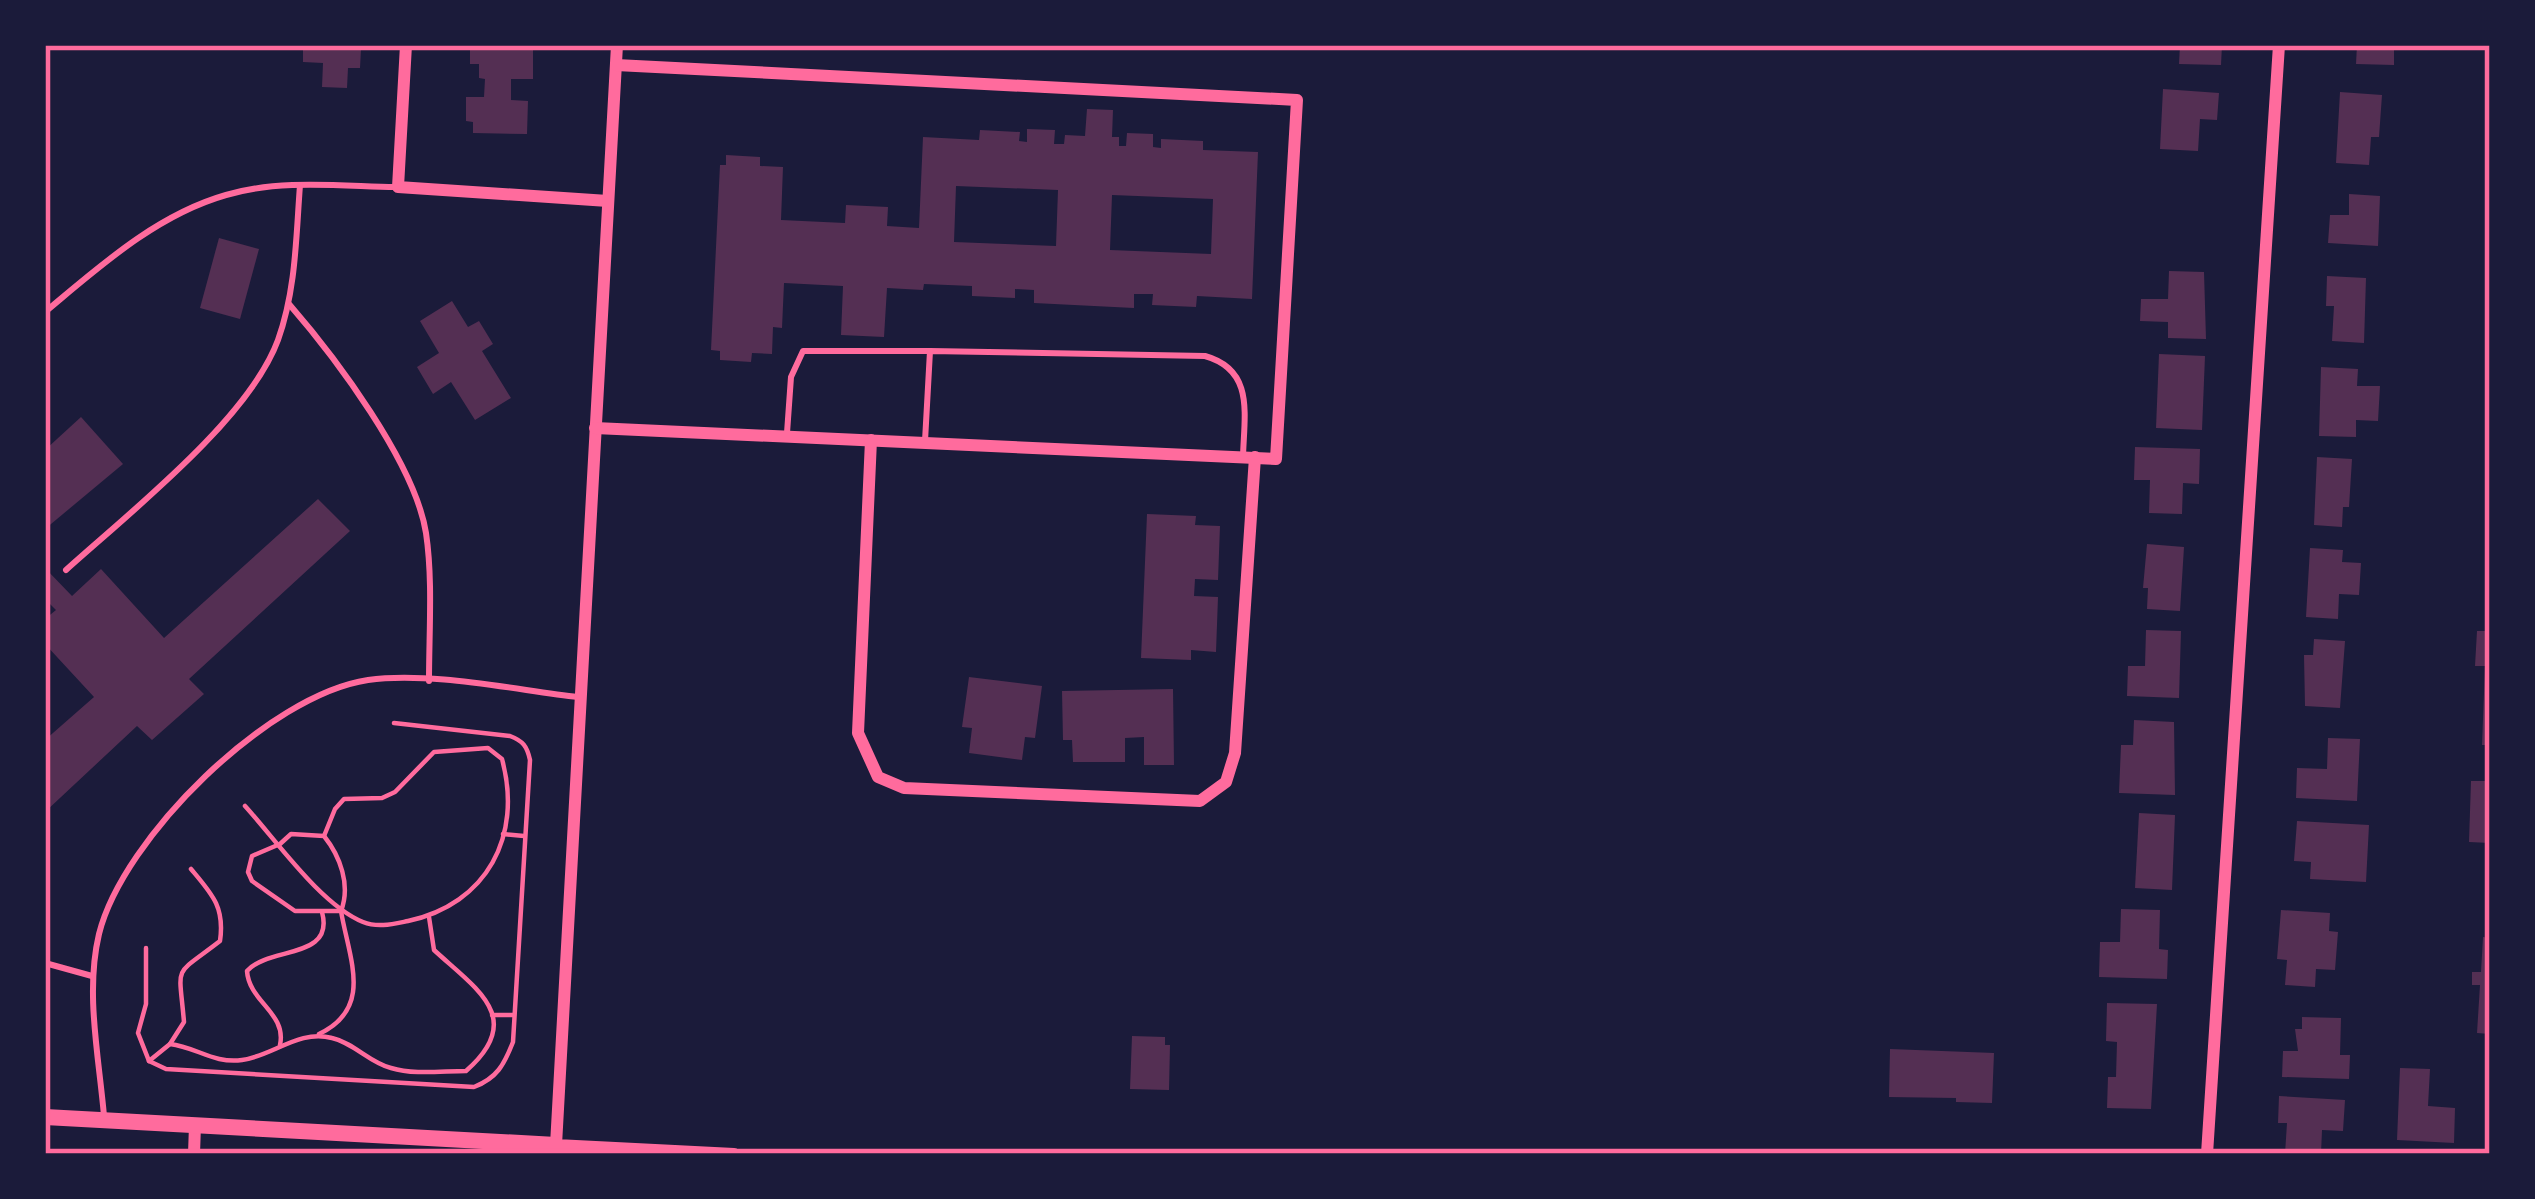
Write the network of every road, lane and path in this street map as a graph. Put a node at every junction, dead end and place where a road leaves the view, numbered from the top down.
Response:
1 (406, 45) edge
2 (617, 45) edge
3 (2279, 45) edge
4 (616, 65) junction
5 (299, 185) junction
6 (398, 187) junction
7 (608, 201) junction
8 (289, 304) junction
9 (45, 312) edge
10 (930, 351) junction
11 (595, 428) junction
12 (786, 436) junction
13 (871, 440) junction
14 (925, 442) junction
15 (1249, 457) junction
16 (66, 570) dead end
17 (429, 680) junction
18 (580, 697) junction
19 (394, 723) dead end
20 (245, 806) dead end
21 (503, 834) junction
22 (324, 836) junction
23 (524, 836) junction
24 (280, 844) junction
25 (191, 869) dead end
26 (341, 911) junction
27 (322, 912) junction
28 (429, 917) junction
29 (146, 948) dead end
30 (45, 963) edge
31 (92, 976) junction
32 (492, 1015) junction
33 (514, 1015) junction
34 (316, 1036) junction
35 (170, 1044) junction
36 (280, 1045) junction
37 (149, 1060) junction
38 (220, 1060) junction
39 (411, 1071) junction
40 (219, 1074) junction
41 (410, 1084) junction
42 (45, 1117) edge
43 (105, 1120) junction
44 (195, 1125) junction
45 (556, 1149) edge
46 (194, 1154) edge
47 (734, 1154) edge
48 (2207, 1154) edge

1 - 6 street
2 - 4 street
3 - 48 street
4 - 7 street
4 - 15 street
5 - 6 lane
5 - 8 lane
5 - 9 lane
6 - 7 street
7 - 11 street
8 - 16 lane
8 - 17 lane
10 - 12 lane
10 - 14 lane
10 - 15 lane
11 - 12 street
11 - 18 street
12 - 13 street
13 - 14 street
13 - 15 street
14 - 15 street
17 - 18 lane
17 - 31 lane
18 - 45 street
19 - 23 path
20 - 24 path
21 - 22 path
21 - 23 path
21 - 28 path
22 - 24 path
22 - 26 path
23 - 33 path
24 - 26 path
24 - 27 path
25 - 35 path
26 - 27 path
26 - 28 path
26 - 34 path
27 - 36 path
28 - 32 path
29 - 37 path
30 - 31 lane
31 - 43 lane
32 - 33 path
32 - 39 path
33 - 41 path
34 - 36 path
34 - 39 path
35 - 37 path
35 - 38 path
36 - 38 path
37 - 40 path
38 - 40 path
39 - 41 path
40 - 41 path
42 - 43 main road
43 - 44 main road
44 - 45 main road
44 - 46 street
45 - 47 street

